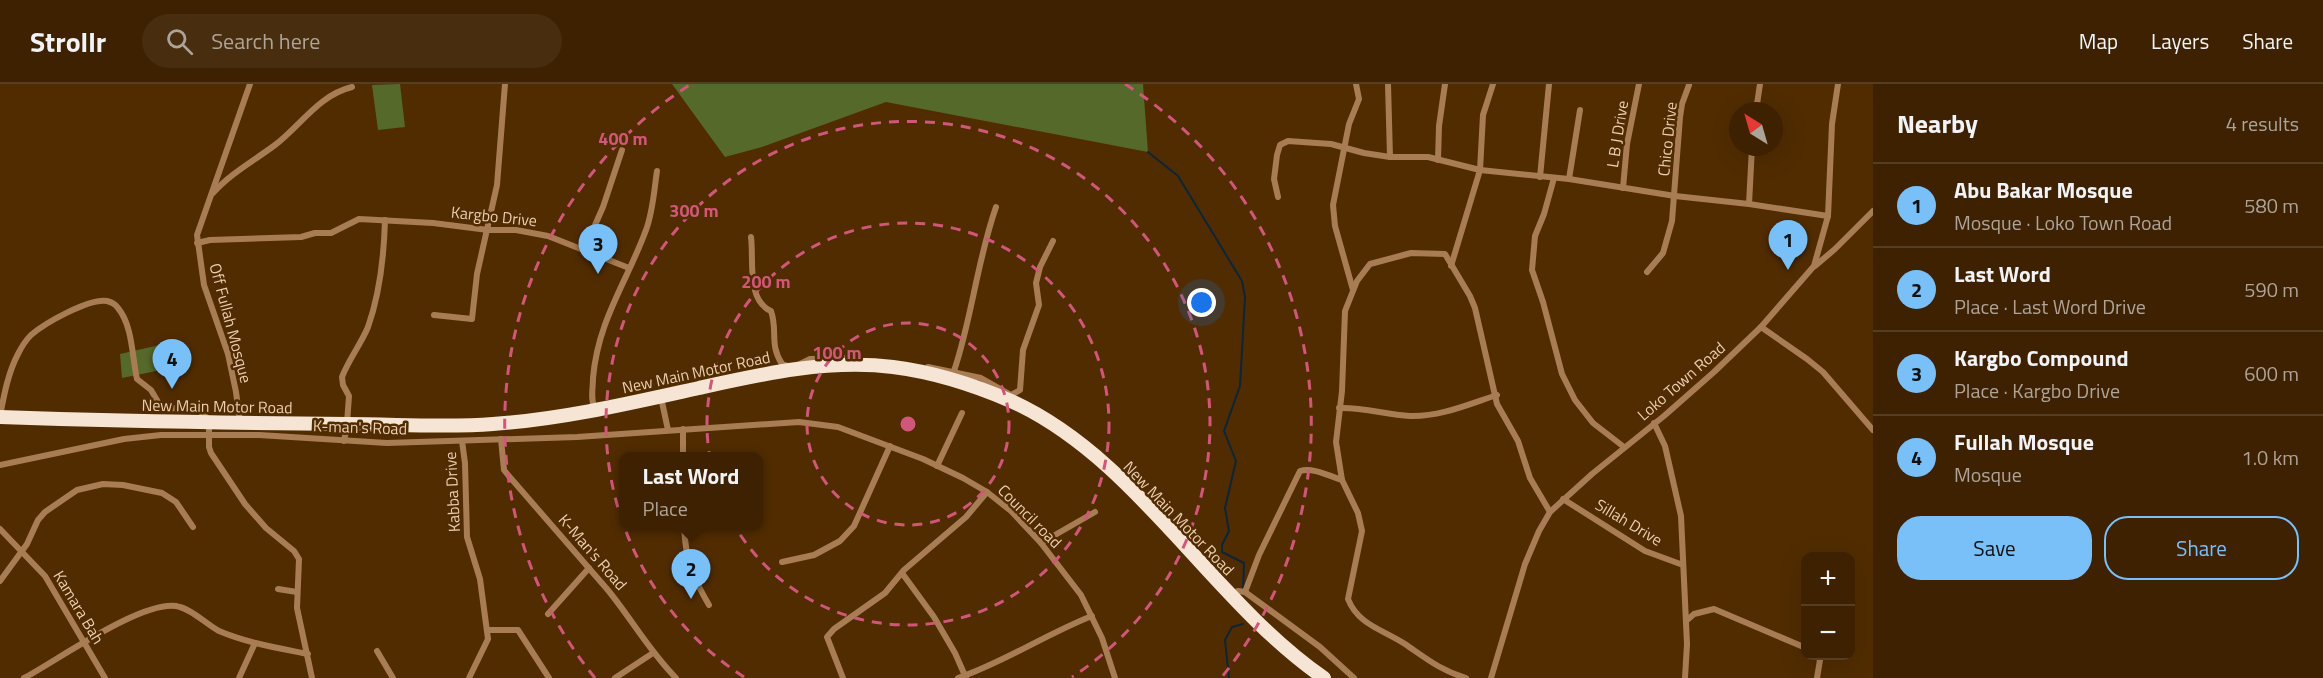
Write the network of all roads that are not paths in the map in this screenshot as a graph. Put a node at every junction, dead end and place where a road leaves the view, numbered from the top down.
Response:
1 (250, 84) edge
2 (506, 84) edge
3 (1356, 84) edge
4 (1388, 84) edge
5 (1445, 84) edge
6 (1493, 84) edge
7 (1550, 84) edge
8 (1639, 84) edge
9 (1760, 84) edge
10 (1838, 84) edge
11 (1689, 85) edge
12 (352, 87) dead end
13 (1757, 102) edge
14 (1580, 110) dead end
15 (1344, 146) junction
16 (622, 150) dead end
17 (1752, 156) edge
18 (1390, 157) junction
19 (1438, 160) junction
20 (1480, 170) junction
21 (657, 171) dead end
22 (1540, 177) junction
23 (1554, 178) junction
24 (1569, 179) junction
25 (1623, 188) junction
26 (210, 195) junction
27 (1675, 196) junction
28 (1278, 197) dead end
29 (1749, 204) junction
30 (996, 207) dead end
31 (1873, 211) edge
32 (1828, 216) junction
33 (386, 220) junction
34 (488, 230) junction
35 (751, 237) dead end
36 (1053, 241) dead end
37 (197, 243) junction
38 (584, 250) junction
39 (1451, 266) junction
40 (1814, 266) junction
41 (629, 268) junction
42 (1647, 272) dead end
43 (1353, 290) junction
44 (434, 315) dead end
45 (1761, 327) junction
46 (795, 368) junction
47 (954, 371) junction
48 (1497, 395) junction
49 (1011, 398) junction
50 (662, 402) junction
51 (1340, 408) junction
52 (595, 410) junction
53 (962, 413) dead end
54 (0, 417) edge
55 (1654, 423) junction
56 (0, 424) edge
57 (240, 424) junction
58 (722, 426) joint
59 (209, 429) junction
60 (683, 429) junction
61 (668, 430) junction
62 (1873, 430) edge
63 (346, 432) junction
64 (501, 439) junction
65 (462, 441) junction
66 (890, 446) junction
67 (1624, 447) junction
68 (683, 452) edge
69 (0, 465) edge
70 (937, 466) junction
71 (1342, 480) junction
72 (987, 492) junction
73 (1563, 499) junction
74 (1095, 512) dead end
75 (1550, 512) junction
76 (193, 528) dead end
77 (0, 529) edge
78 (684, 530) edge
79 (1041, 543) junction
80 (21, 553) junction
81 (782, 562) dead end
82 (1683, 565) junction
83 (589, 568) junction
84 (902, 573) junction
85 (0, 581) edge
86 (278, 589) dead end
87 (297, 592) junction
88 (1245, 592) junction
89 (1230, 595) junction
90 (710, 605) dead end
91 (548, 614) dead end
92 (1092, 616) junction
93 (1686, 621) junction
94 (487, 630) junction
95 (85, 643) junction
96 (255, 643) junction
97 (1801, 646) edge
98 (376, 651) dead end
99 (653, 653) junction
100 (308, 654) junction
101 (1818, 660) edge
102 (963, 677) edge
103 (24, 678) edge
104 (105, 678) edge
105 (239, 678) edge
106 (312, 678) edge
107 (393, 678) edge
108 (469, 678) edge
109 (549, 678) edge
110 (615, 678) edge
111 (676, 678) edge
112 (843, 678) edge
113 (1115, 678) edge
114 (1314, 678) edge
115 (1324, 678) edge
116 (1354, 678) edge
117 (1466, 678) edge
118 (1491, 678) edge
119 (1685, 678) edge
120 (1817, 678) edge

1 - 26 street, Off Fullah Mosque
2 - 34 street
3 - 15 street
4 - 18 street
5 - 19 street
6 - 20 street
7 - 22 street
8 - 25 street, L B J Drive
9 - 13 street
10 - 32 street, Loko Town Road
11 - 27 street, Chico Drive
12 - 26 street
14 - 24 street
15 - 18 street
15 - 28 street
15 - 43 street
16 - 38 street
17 - 29 street
18 - 19 street
19 - 20 street
20 - 22 street
20 - 39 street
21 - 41 street
22 - 23 street
23 - 24 street
23 - 67 street
24 - 25 street
25 - 27 street
26 - 37 street, Off Fullah Mosque
27 - 29 street
27 - 42 street, Chico Drive
29 - 32 street
30 - 47 street
31 - 40 street
32 - 40 street, Loko Town Road
33 - 34 street, Kargbo Drive
33 - 37 street, Kargbo Drive
33 - 63 street
34 - 38 street, Kargbo Drive
34 - 44 street
35 - 46 street
36 - 49 street
37 - 57 street, Off Fullah Mosque
38 - 41 street, Kargbo Drive
39 - 43 street
39 - 48 street
40 - 45 street, Loko Town Road
41 - 52 street
43 - 51 street
45 - 55 street, Loko Town Road
45 - 62 street
46 - 47 street
46 - 49 highway, New Main Motor Road
46 - 52 highway, New Main Motor Road
47 - 49 street
48 - 51 street
48 - 75 street
49 - 89 highway, New Main Motor Road
50 - 61 street
50 - 63 highway, New Main Motor Road
50 - 114 highway, New Main Motor Road
51 - 71 street
52 - 63 highway, New Main Motor Road
53 - 70 street
54 - 59 highway, New Main Motor Road
54 - 59 street
55 - 67 street, Loko Town Road
55 - 82 street
56 - 59 highway, New Main Motor Road
57 - 59 highway, New Main Motor Road
57 - 63 highway, New Main Motor Road
58 - 60 street, K-man's Road
58 - 66 street, Council road
59 - 63 highway, New Main Motor Road
59 - 69 street
59 - 87 street
60 - 61 street, K-man's Road
60 - 68 street
61 - 64 street, K-man's Road
63 - 65 street, K-man's Road
64 - 65 street, K-man's Road
64 - 83 street, K-Man's Road
65 - 94 street, Kabba Drive
66 - 70 street, Council road
66 - 81 street
67 - 73 street, Loko Town Road
70 - 72 street, Council road
71 - 88 street
71 - 117 street
72 - 79 street, Council road
72 - 84 street
73 - 75 street, Loko Town Road
73 - 82 street, Sillah Drive
74 - 79 street
75 - 118 street, Loko Town Road
76 - 80 street
77 - 80 street, Kamara Bah
78 - 90 street
79 - 92 street, Council road
80 - 85 street
80 - 95 street, Kamara Bah
82 - 93 street
83 - 91 street
83 - 99 street, K-Man's Road
84 - 102 street
84 - 112 street
86 - 87 street
87 - 100 street
88 - 89 street
88 - 116 street
89 - 115 highway, New Main Motor Road
92 - 102 street
92 - 113 street, Council road
93 - 97 street
93 - 119 street
94 - 108 street, Kabba Drive
94 - 109 street
95 - 96 street
95 - 103 street
95 - 104 street, Kamara Bah
96 - 100 street
96 - 105 street
98 - 107 street
99 - 110 street
99 - 111 street, K-Man's Road
100 - 106 street
101 - 120 street

